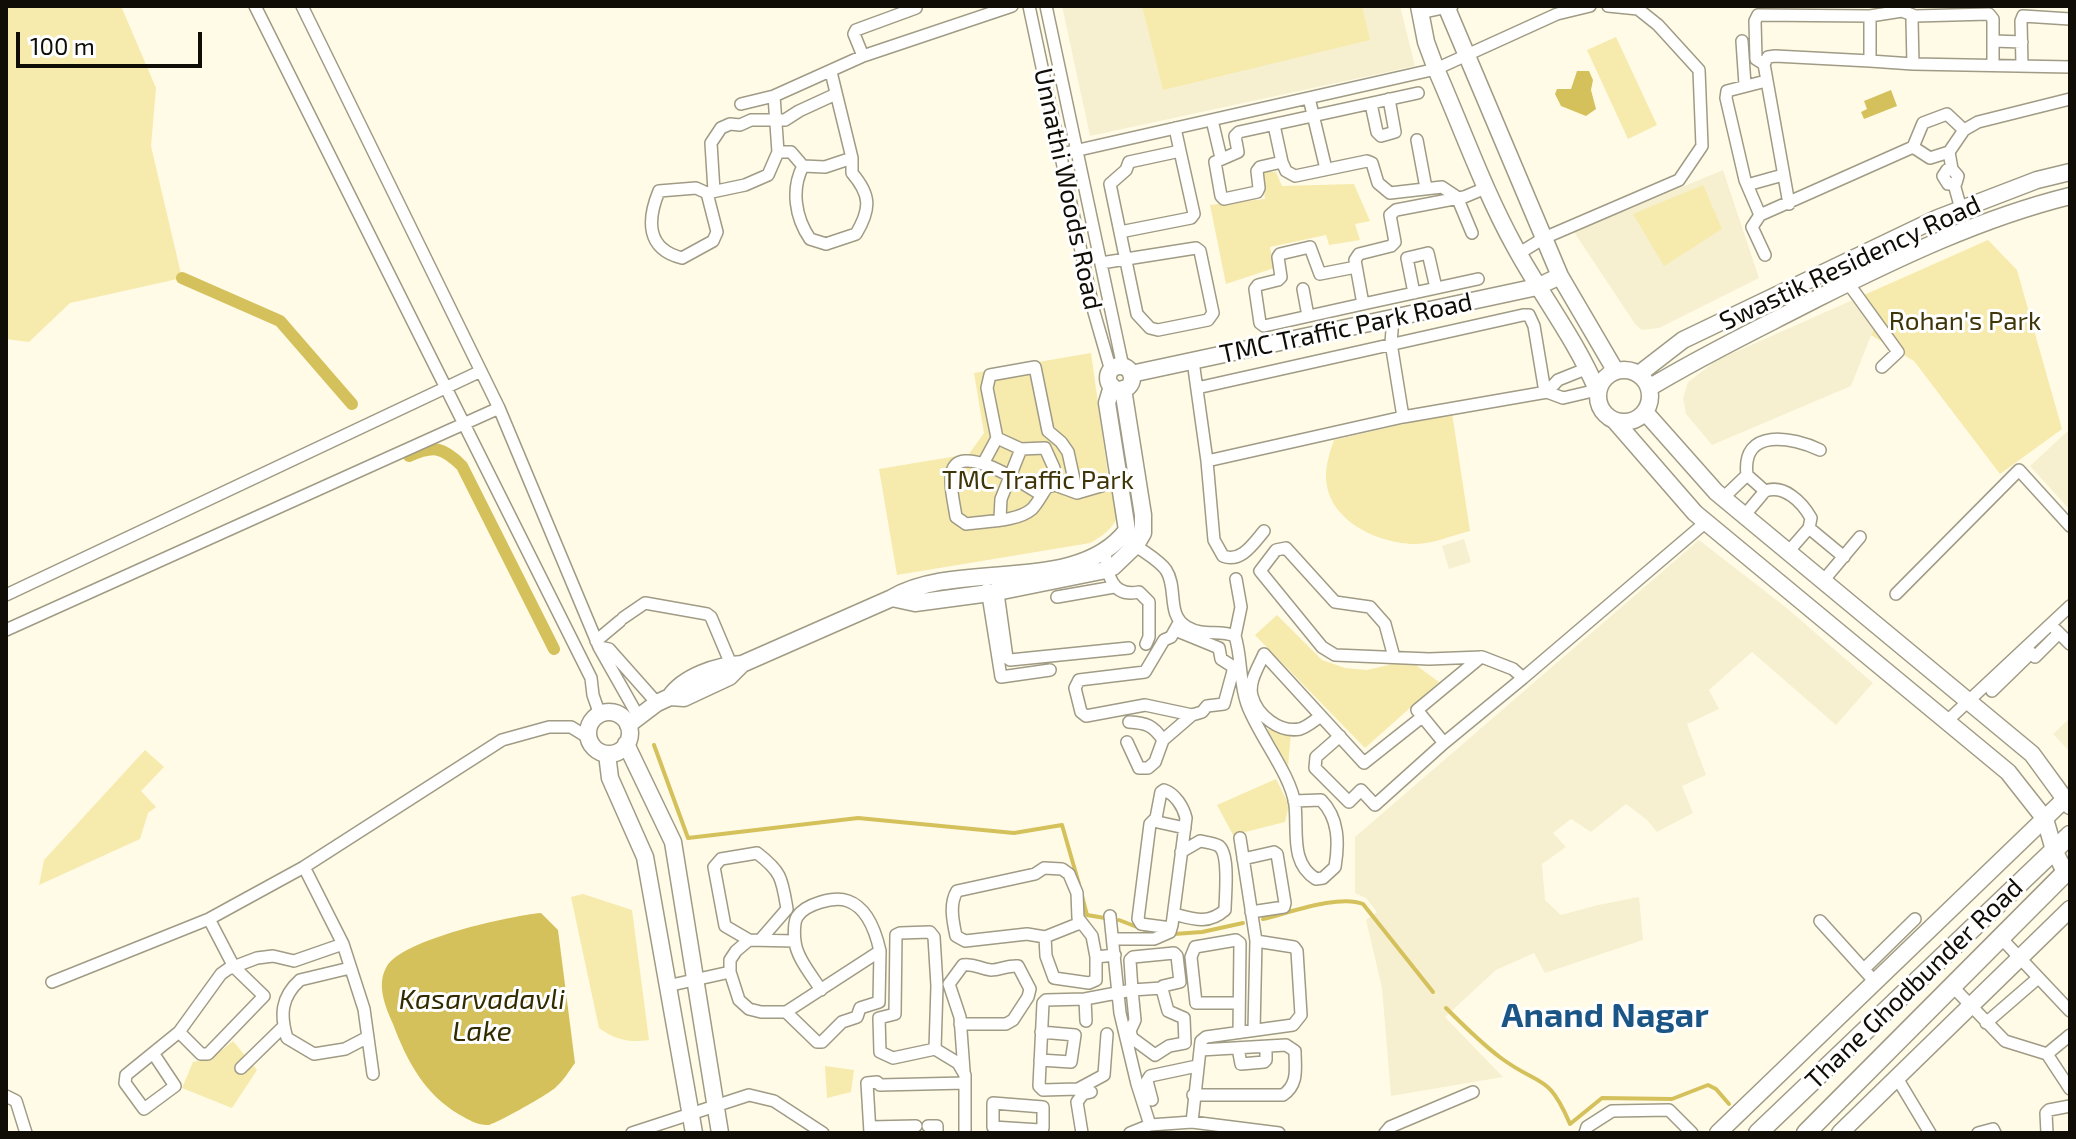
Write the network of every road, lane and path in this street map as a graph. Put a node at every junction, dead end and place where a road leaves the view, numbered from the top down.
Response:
1 (255, 6) edge
2 (302, 6) edge
3 (1012, 6) edge
4 (1029, 6) edge
5 (1046, 6) edge
6 (1446, 6) edge
7 (1453, 6) edge
8 (1590, 6) edge
9 (1608, 6) edge
10 (916, 8) dead end
11 (1419, 9) edge
12 (1870, 16) junction
13 (1915, 16) junction
14 (2070, 19) edge
15 (1742, 41) dead end
16 (1994, 41) junction
17 (2022, 42) junction
18 (863, 56) junction
19 (1466, 57) junction
20 (1870, 61) junction
21 (1764, 64) junction
22 (1913, 64) junction
23 (1993, 65) junction
24 (2022, 65) junction
25 (2070, 67) edge
26 (1436, 69) junction
27 (831, 72) junction
28 (1766, 81) junction
29 (1745, 85) junction
30 (1418, 93) dead end
31 (836, 94) junction
32 (774, 96) junction
33 (1309, 98) junction
34 (1389, 99) junction
35 (2070, 99) edge
36 (741, 104) dead end
37 (1371, 104) junction
38 (1313, 116) junction
39 (1212, 120) junction
40 (776, 121) junction
41 (1274, 125) junction
42 (1175, 128) junction
43 (1964, 130) junction
44 (1417, 140) dead end
45 (1913, 147) junction
46 (1077, 150) junction
47 (1180, 151) junction
48 (778, 152) junction
49 (1949, 152) junction
50 (1061, 154) junction
51 (852, 158) junction
52 (1221, 158) junction
53 (1930, 158) junction
54 (1282, 162) junction
55 (803, 166) junction
56 (1326, 169) junction
57 (1948, 171) junction
58 (2070, 172) edge
59 (1783, 175) junction
60 (1747, 185) junction
61 (1488, 187) junction
62 (2019, 187) junction
63 (1426, 188) junction
64 (710, 192) junction
65 (2070, 196) edge
66 (1457, 197) junction
67 (1789, 204) junction
68 (2025, 208) junction
69 (1959, 210) junction
70 (1760, 215) junction
71 (1977, 225) junction
72 (1120, 232) junction
73 (1472, 233) dead end
74 (1954, 235) junction
75 (1544, 238) junction
76 (1518, 254) junction
77 (1765, 255) dead end
78 (1126, 259) junction
79 (1101, 263) junction
80 (1356, 267) junction
81 (1560, 276) junction
82 (1478, 279) dead end
83 (1848, 283) junction
84 (1537, 287) junction
85 (1436, 288) junction
86 (1303, 289) dead end
87 (1414, 293) junction
88 (1363, 304) junction
89 (1308, 316) junction
90 (1393, 318) junction
91 (1391, 343) junction
92 (1193, 361) junction
93 (1882, 367) dead end
94 (1588, 368) junction
95 (1615, 370) junction
96 (481, 371) junction
97 (1120, 377) junction
98 (1644, 381) junction
99 (448, 387) junction
100 (1197, 388) junction
101 (1597, 390) junction
102 (1546, 392) junction
103 (499, 408) junction
104 (1645, 412) junction
105 (1403, 417) junction
106 (1615, 421) junction
107 (466, 422) junction
108 (997, 438) junction
109 (1021, 449) junction
110 (1820, 450) dead end
111 (1207, 461) junction
112 (984, 462) junction
113 (1747, 475) junction
114 (1011, 477) junction
115 (1118, 481) junction
116 (1055, 485) junction
117 (1765, 491) junction
118 (1077, 493) junction
119 (1042, 495) junction
120 (1723, 498) junction
121 (1744, 516) junction
122 (1000, 518) junction
123 (1706, 522) junction
124 (2070, 526) edge
125 (1809, 528) junction
126 (1264, 531) dead end
127 (1132, 536) junction
128 (1860, 537) dead end
129 (1105, 552) junction
130 (1788, 552) junction
131 (1844, 557) junction
132 (1106, 570) junction
133 (1236, 579) dead end
134 (1823, 581) junction
135 (991, 584) junction
136 (1114, 587) junction
137 (1896, 594) dead end
138 (6, 595) edge
139 (1057, 597) dead end
140 (2070, 606) edge
141 (1177, 625) junction
142 (2055, 628) junction
143 (6, 630) edge
144 (1235, 636) junction
145 (1201, 637) junction
146 (597, 644) junction
147 (1146, 644) dead end
148 (2070, 644) edge
149 (1129, 648) dead end
150 (2028, 650) junction
151 (1394, 657) junction
152 (1482, 657) junction
153 (736, 667) junction
154 (1050, 670) dead end
155 (612, 672) junction
156 (591, 678) junction
157 (1523, 678) junction
158 (1992, 691) dead end
159 (664, 700) junction
160 (1967, 702) junction
161 (1150, 707) junction
162 (600, 715) junction
163 (1192, 715) junction
164 (1321, 716) junction
165 (1422, 717) junction
166 (633, 721) junction
167 (1129, 722) dead end
168 (1946, 722) junction
169 (1154, 727) junction
170 (1340, 736) junction
171 (589, 738) junction
172 (1163, 740) junction
173 (1127, 742) dead end
174 (1444, 743) junction
175 (626, 744) junction
176 (607, 754) junction
177 (1294, 801) junction
178 (2068, 802) edge
179 (2045, 819) junction
180 (1153, 821) junction
181 (1185, 828) junction
182 (2070, 835) edge
183 (1240, 838) dead end
184 (2054, 850) junction
185 (1181, 852) junction
186 (1243, 859) junction
187 (304, 867) junction
188 (2068, 873) edge
189 (787, 909) junction
190 (2070, 909) edge
191 (1251, 912) junction
192 (799, 914) junction
193 (1174, 914) junction
194 (1110, 916) dead end
195 (209, 919) junction
196 (1915, 919) dead end
197 (1820, 921) dead end
198 (1080, 923) junction
199 (1171, 928) junction
200 (1045, 937) junction
201 (2001, 938) junction
202 (755, 939) junction
203 (1113, 939) junction
204 (795, 941) junction
205 (1256, 941) junction
206 (343, 944) junction
207 (880, 951) junction
208 (1115, 955) junction
209 (1096, 957) junction
210 (2020, 958) junction
211 (234, 967) junction
212 (350, 968) junction
213 (1864, 969) junction
214 (730, 972) junction
215 (2038, 978) junction
216 (694, 981) junction
217 (52, 982) dead end
218 (1876, 983) junction
219 (667, 986) junction
220 (1953, 987) junction
221 (1162, 988) junction
222 (821, 990) junction
223 (1132, 990) junction
224 (1118, 993) junction
225 (1085, 999) junction
226 (1238, 1003) junction
227 (1971, 1006) junction
228 (2070, 1011) edge
229 (786, 1012) junction
230 (1086, 1021) dead end
231 (1986, 1023) junction
232 (960, 1024) junction
233 (284, 1026) junction
234 (1254, 1030) junction
235 (179, 1032) junction
236 (1041, 1032) junction
237 (1239, 1032) junction
238 (1107, 1034) dead end
239 (2070, 1035) edge
240 (368, 1037) junction
241 (935, 1049) junction
242 (1200, 1050) junction
243 (153, 1053) junction
244 (2047, 1054) junction
245 (1040, 1060) junction
246 (1197, 1066) junction
247 (241, 1068) dead end
248 (373, 1074) dead end
249 (1897, 1078) junction
250 (965, 1079) junction
251 (1142, 1082) junction
252 (2070, 1089) edge
253 (1091, 1092) dead end
254 (1473, 1092) dead end
255 (1193, 1095) junction
256 (6, 1096) edge
257 (714, 1105) junction
258 (2070, 1106) edge
259 (692, 1115) junction
260 (1192, 1122) junction
261 (1150, 1125) junction
262 (932, 1127) edge
263 (870, 1130) edge
264 (999, 1130) edge
265 (1029, 1131) edge
266 (26, 1133) edge
267 (632, 1133) edge
268 (694, 1133) edge
269 (720, 1133) edge
270 (823, 1133) edge
271 (965, 1133) edge
272 (1082, 1133) edge
273 (1130, 1133) edge
274 (1279, 1133) edge
275 (1385, 1133) edge
276 (1585, 1133) edge
277 (1692, 1133) edge
278 (1718, 1133) edge
279 (1758, 1133) edge
280 (1806, 1133) edge
281 (1840, 1133) edge
282 (1930, 1133) edge
283 (1978, 1133) edge
284 (1995, 1133) edge
285 (2047, 1133) edge

1 - 99 street
2 - 96 street
3 - 18 street
4 - 50 street, Unnathi Woods Road
5 - 46 street, Unnathi Woods Road
6 - 7 street
6 - 11 street
6 - 19 main road
8 - 19 street
9 - 75 street
10 - 18 street
11 - 26 main road
12 - 13 street
12 - 20 street
12 - 21 street
13 - 16 street
13 - 22 street
14 - 17 street
15 - 29 street
16 - 17 street
16 - 23 street
17 - 24 street
18 - 27 street
19 - 26 street
19 - 75 main road
20 - 21 street
20 - 22 street
21 - 28 street
22 - 23 street
23 - 24 street
24 - 25 street
26 - 33 street
26 - 61 main road
27 - 31 street
27 - 32 street
28 - 29 street
28 - 59 street
29 - 60 street
30 - 34 street
31 - 40 street
31 - 51 street
32 - 36 street
32 - 40 street
33 - 38 street
33 - 39 street
34 - 37 street
34 - 37 street
35 - 43 street
37 - 38 street
38 - 41 street
38 - 56 street
39 - 42 street
39 - 52 street
40 - 48 street
40 - 64 street
41 - 52 street
41 - 54 street
42 - 46 street
42 - 47 street
43 - 45 street
43 - 49 street
44 - 63 street
45 - 53 street
45 - 67 street
46 - 50 street
46 - 79 street, Unnathi Woods Road
47 - 72 street
47 - 72 street
48 - 55 street
48 - 64 street
49 - 53 street
49 - 57 street
50 - 97 street, Unnathi Woods Road
51 - 55 street
51 - 55 street
52 - 54 street
53 - 57 street
54 - 56 street
56 - 63 street
57 - 69 street
58 - 62 main road, Swastik Residency Road
59 - 60 street
59 - 67 street
60 - 70 street
61 - 66 street
61 - 76 main road
62 - 68 main road
62 - 69 main road, Swastik Residency Road
63 - 66 street
64 - 64 street
65 - 68 main road, Swastik Residency Road
66 - 73 street
66 - 80 street
67 - 70 street
68 - 71 main road, Swastik Residency Road
69 - 71 main road
69 - 74 main road
69 - 98 main road, Swastik Residency Road
70 - 77 street
71 - 74 main road, Swastik Residency Road
72 - 78 street
74 - 83 main road, Swastik Residency Road
75 - 76 street
75 - 81 main road
76 - 84 main road
78 - 78 street
78 - 79 street
79 - 97 street, Unnathi Woods Road
80 - 88 street
80 - 89 street
81 - 84 main road, TMC Traffic Park Road
81 - 95 main road
82 - 85 street
83 - 93 street
83 - 98 main road, Swastik Residency Road
84 - 90 main road, TMC Traffic Park Road
84 - 94 main road
85 - 87 street
85 - 87 street
86 - 89 street
87 - 88 street
88 - 89 street
90 - 91 street
90 - 92 main road, TMC Traffic Park Road
91 - 100 street
91 - 102 street
91 - 105 street
92 - 97 main road, TMC Traffic Park Road
92 - 100 street
94 - 101 main road
94 - 102 street
95 - 98 main road
95 - 101 main road
96 - 99 street
96 - 103 street
97 - 115 main road
97 - 127 main road
98 - 104 main road
99 - 107 street
99 - 138 street
100 - 111 street
101 - 102 street
101 - 106 main road
102 - 105 street
103 - 107 street
103 - 146 street
104 - 106 main road
104 - 120 main road
105 - 111 street
106 - 123 main road
107 - 143 street
107 - 156 street
108 - 109 street
108 - 112 street
108 - 118 street
109 - 114 street
109 - 116 street
110 - 113 street
111 - 126 street
112 - 114 street
112 - 122 street
113 - 117 street
113 - 120 street
114 - 119 street
114 - 122 street
115 - 118 street
115 - 127 main road
116 - 118 street
116 - 119 street
117 - 121 street
117 - 125 street
119 - 122 street
120 - 121 main road
121 - 130 main road
123 - 157 street
123 - 168 main road
124 - 137 street
125 - 130 street
125 - 131 street
127 - 129 main road
127 - 132 main road
127 - 141 street
128 - 131 street
129 - 132 street
129 - 135 main road
130 - 134 main road
131 - 134 street
132 - 135 main road
132 - 136 street
133 - 144 street
134 - 160 main road
135 - 149 street
135 - 153 main road
135 - 154 street
136 - 139 street
136 - 147 street
140 - 142 street
141 - 145 street
141 - 161 street
142 - 148 street
142 - 150 street
144 - 145 street
144 - 177 street
145 - 163 street
146 - 153 street
146 - 155 street
146 - 159 street
150 - 158 street
150 - 160 street
151 - 151 street
151 - 152 street
152 - 157 street
152 - 165 street
153 - 159 main road
155 - 156 street
155 - 166 street
156 - 162 street
157 - 174 street
159 - 166 main road
160 - 168 street
160 - 178 main road
161 - 163 street
161 - 169 street
162 - 166 main road
162 - 171 main road
163 - 172 street
164 - 164 street
164 - 170 street
165 - 170 street
165 - 174 street
166 - 175 main road
167 - 169 street
168 - 179 main road
169 - 172 street
170 - 174 street
171 - 176 main road
171 - 187 street
172 - 173 street
175 - 176 main road
175 - 216 main road
176 - 219 main road
177 - 177 street
178 - 179 main road
179 - 184 main road
179 - 218 main road
180 - 181 street
180 - 181 street
180 - 199 street
181 - 185 street
182 - 184 main road, Thane Ghodbunder Road
183 - 186 street
184 - 188 main road
184 - 279 main road, Thane Ghodbunder Road
185 - 193 street
185 - 193 street
186 - 191 street
186 - 191 street
187 - 195 street
187 - 206 street
188 - 201 main road, Thane Ghodbunder Road
189 - 192 street
189 - 202 street
189 - 202 street
190 - 210 main road
191 - 205 street
192 - 204 street
192 - 207 street
193 - 199 street
194 - 203 street
195 - 211 street
195 - 217 street
196 - 213 street
197 - 213 street
198 - 200 street
198 - 200 street
198 - 209 street
199 - 203 street
200 - 209 street
201 - 210 street
201 - 220 main road, Thane Ghodbunder Road
202 - 204 street
202 - 214 street
203 - 208 street
204 - 222 street
205 - 234 street
205 - 234 street
206 - 211 street
206 - 212 street
207 - 222 street
207 - 229 street
208 - 209 street
208 - 224 street
210 - 215 street
210 - 227 main road
211 - 235 street
211 - 235 street
212 - 233 street
212 - 240 street
213 - 218 street
214 - 216 street
214 - 229 street
215 - 228 street
215 - 231 street
216 - 219 street
216 - 257 main road
218 - 278 main road
219 - 259 main road
220 - 227 street
220 - 280 main road, Thane Ghodbunder Road
221 - 223 street
221 - 223 street
221 - 223 street
222 - 229 street
223 - 224 street
224 - 225 street
224 - 251 street
225 - 230 street
225 - 236 street
226 - 226 street
226 - 237 street
227 - 231 street
227 - 249 main road
231 - 244 street
232 - 232 street
232 - 250 street
233 - 240 street
233 - 247 street
234 - 237 street
235 - 243 street
236 - 245 street
236 - 245 street
237 - 242 street
238 - 245 street
239 - 244 street
240 - 248 street
241 - 241 street
241 - 250 street
242 - 246 street
242 - 255 street
243 - 243 street
244 - 252 street
246 - 251 street
246 - 255 street
249 - 281 main road
249 - 282 street
250 - 263 street
250 - 271 street
251 - 261 street
253 - 272 street
254 - 275 street
255 - 260 street
256 - 266 street
257 - 259 street
257 - 269 main road
257 - 270 street
258 - 285 street
259 - 267 street
259 - 268 main road
260 - 261 street
260 - 274 street
261 - 273 street
262 - 263 street
264 - 265 street
264 - 265 street
276 - 277 street
283 - 284 street

